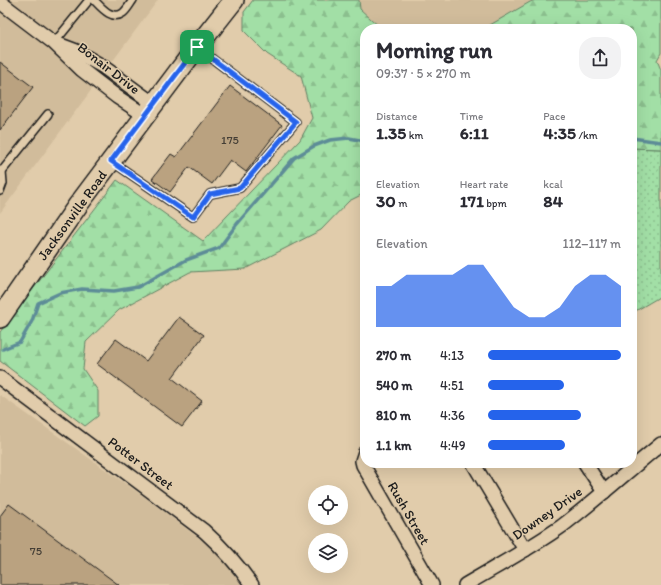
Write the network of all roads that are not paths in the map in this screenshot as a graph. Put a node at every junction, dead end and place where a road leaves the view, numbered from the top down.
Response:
1 (89, 0) edge
2 (94, 0) edge
3 (133, 0) edge
4 (234, 0) edge
5 (0, 2) edge
6 (54, 42) junction
7 (197, 47) junction
8 (150, 110) junction
9 (48, 114) dead end
10 (111, 161) junction
11 (1, 171) edge
12 (0, 191) edge
13 (0, 318) edge
14 (0, 378) edge
15 (661, 444) edge
16 (637, 464) edge
17 (365, 468) edge
18 (476, 468) edge
19 (588, 468) edge
20 (632, 468) edge
21 (604, 492) junction
22 (525, 550) junction
23 (252, 585) edge
24 (432, 585) edge
25 (465, 585) edge

1 - 6 lane
2 - 3 lane
4 - 7 main road, Jacksonville Road
5 - 6 street, Bonair Drive
6 - 8 street, Bonair Drive
7 - 8 main road, Jacksonville Road
7 - 10 lane
8 - 10 main road, Jacksonville Road
9 - 11 lane
10 - 13 main road, Jacksonville Road
11 - 12 lane
14 - 23 street, Potter Street
15 - 16 street, Downey Drive
17 - 24 street, Rush Street
18 - 22 street
19 - 21 street
20 - 21 street, Downey Drive
21 - 22 street, Downey Drive
22 - 25 street, Downey Drive

